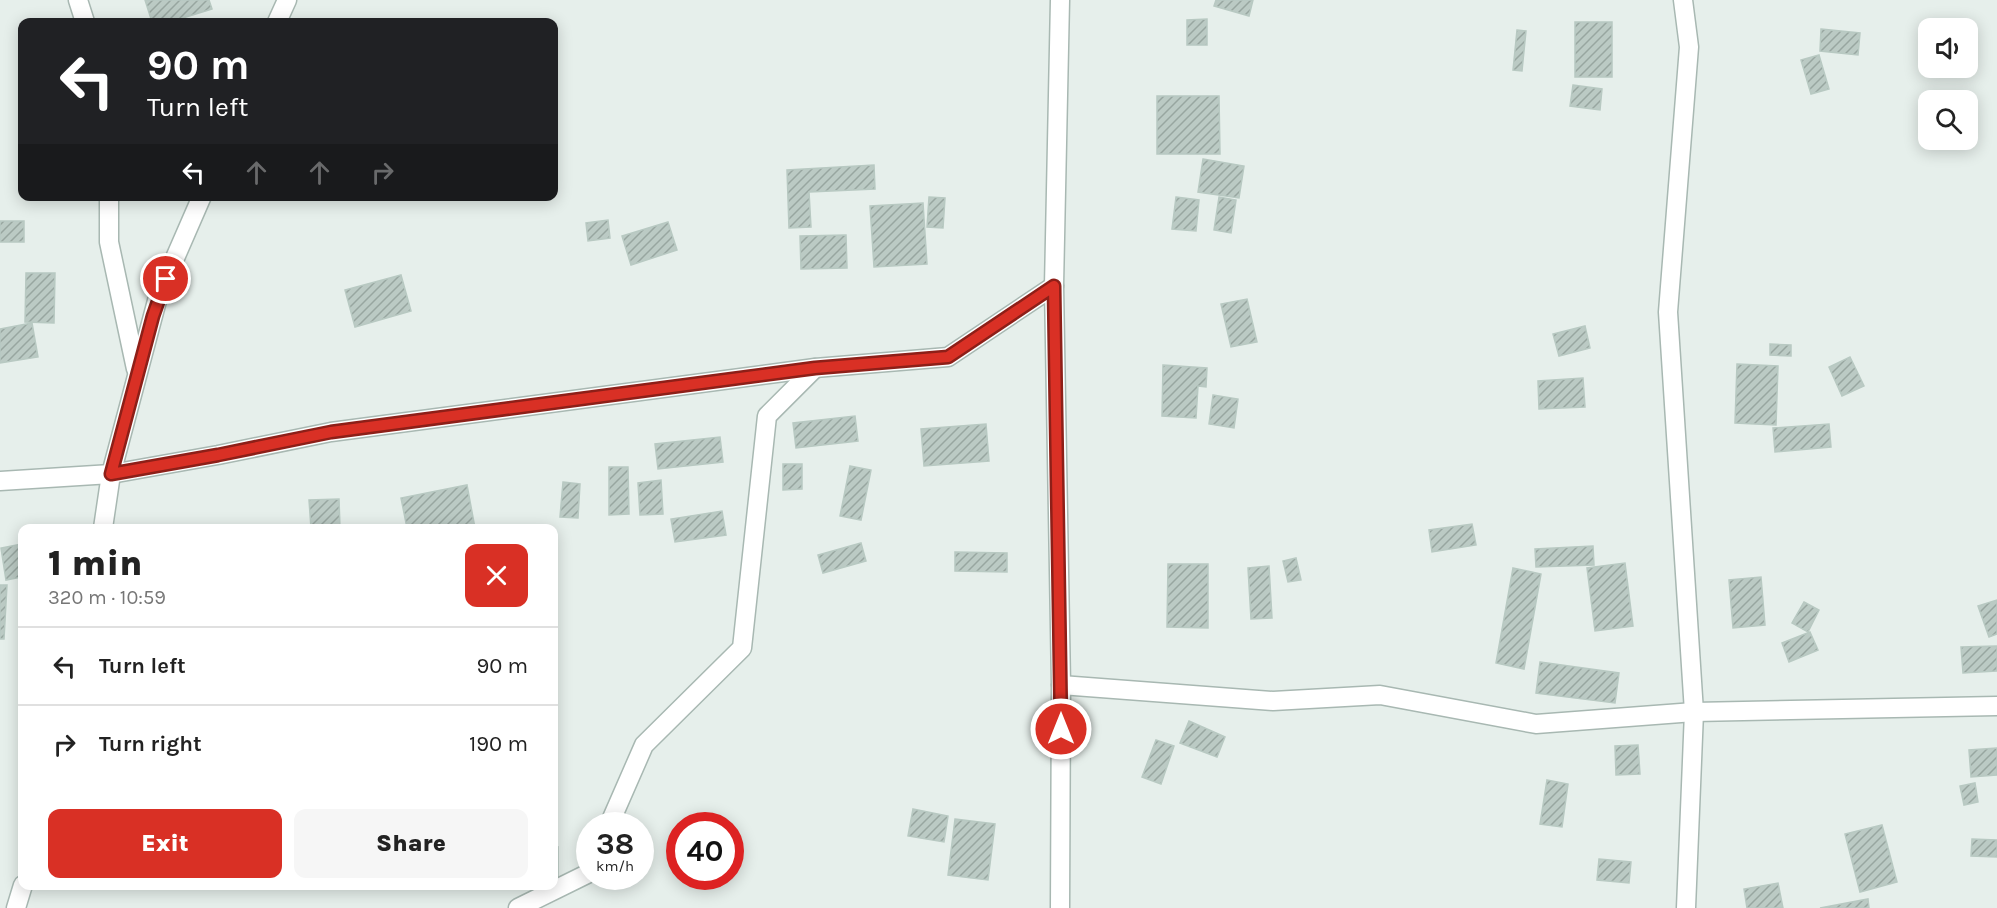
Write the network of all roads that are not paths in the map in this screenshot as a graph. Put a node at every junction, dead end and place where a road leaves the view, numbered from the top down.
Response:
1 (78, 0) edge
2 (287, 0) edge
3 (1060, 0) edge
4 (1683, 0) edge
5 (85, 18) edge
6 (279, 18) edge
7 (109, 201) edge
8 (200, 201) edge
9 (1054, 286) junction
10 (815, 368) junction
11 (137, 374) junction
12 (111, 474) junction
13 (0, 481) edge
14 (104, 524) edge
15 (1061, 684) junction
16 (1997, 706) edge
17 (1694, 712) junction
18 (615, 812) edge
19 (576, 879) edge
20 (558, 888) edge
21 (21, 890) edge
22 (554, 890) edge
23 (16, 908) edge
24 (518, 908) edge
25 (1060, 908) edge
26 (1686, 908) edge

1 - 5 street
2 - 6 street
3 - 9 street
4 - 17 street
7 - 11 street
8 - 11 street
9 - 10 street
9 - 15 street
10 - 12 street
10 - 18 street
11 - 12 street
12 - 13 street
12 - 14 street
15 - 17 street
15 - 25 street
16 - 17 street
17 - 26 street
19 - 20 street
21 - 23 street
22 - 24 street

